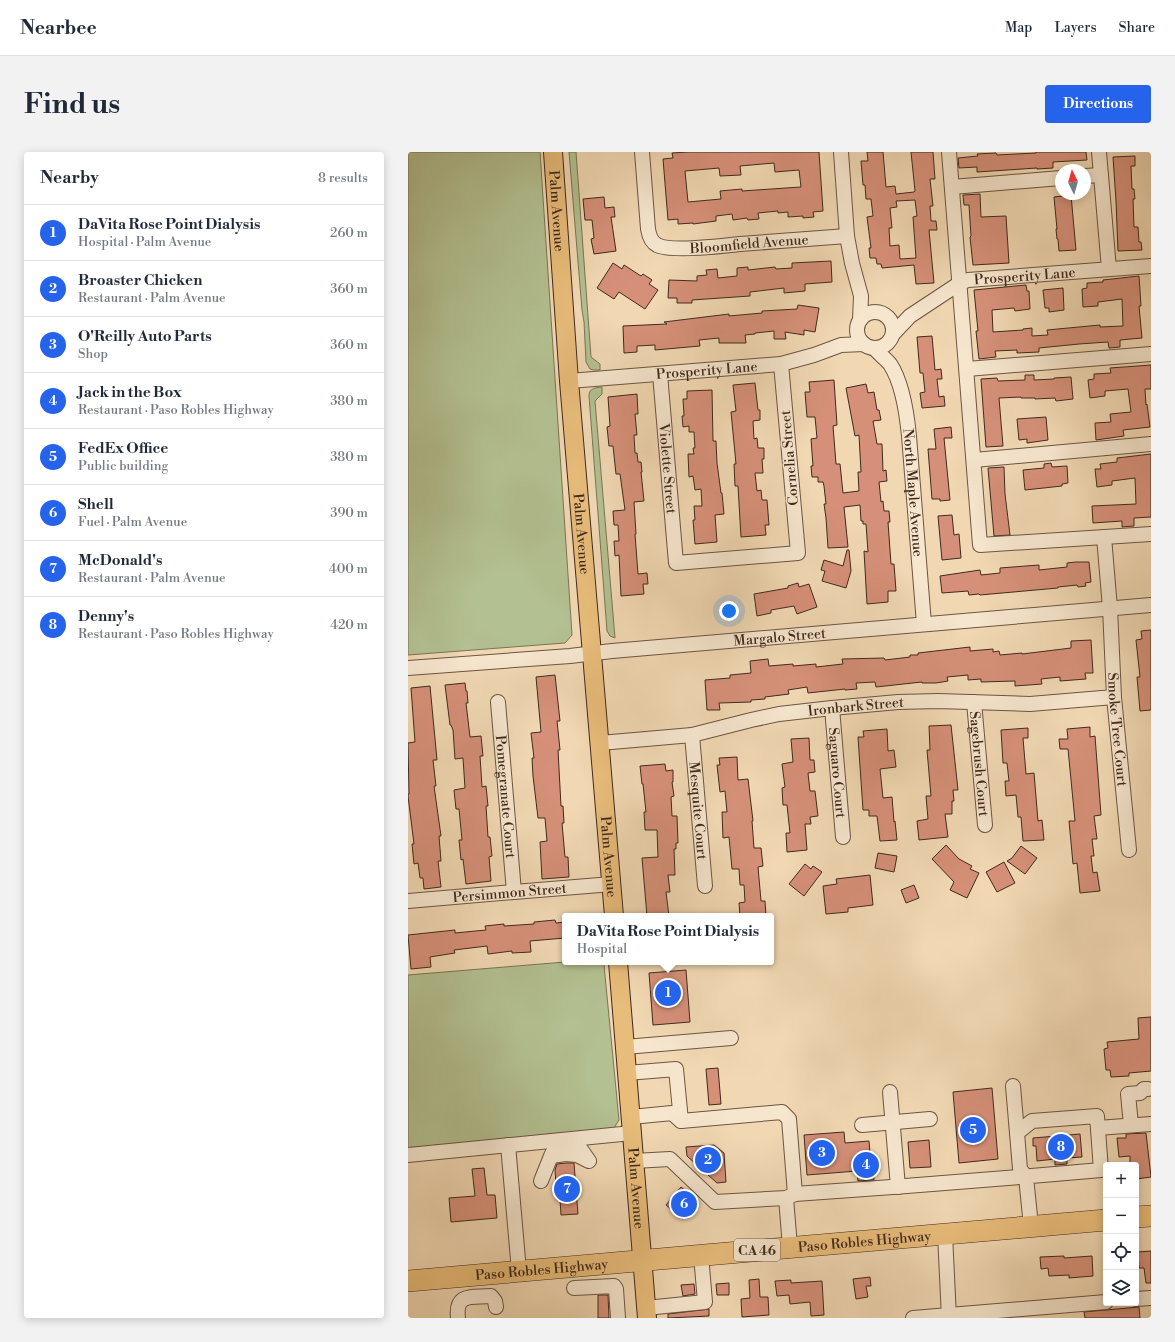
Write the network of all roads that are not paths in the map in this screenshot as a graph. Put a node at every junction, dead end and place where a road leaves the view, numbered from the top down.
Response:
1 (553, 152) edge
2 (642, 152) edge
3 (841, 152) edge
4 (949, 152) edge
5 (1099, 152) edge
6 (1101, 175) junction
7 (1091, 176) edge
8 (1055, 178) edge
9 (952, 187) junction
10 (847, 236) junction
11 (1151, 266) edge
12 (1109, 269) junction
13 (960, 283) junction
14 (861, 296) junction
15 (882, 314) junction
16 (910, 316) junction
17 (859, 324) junction
18 (891, 338) junction
19 (841, 345) junction
20 (869, 346) junction
21 (1151, 354) edge
22 (781, 364) junction
23 (890, 364) junction
24 (967, 369) junction
25 (660, 374) junction
26 (569, 381) junction
27 (1151, 444) edge
28 (974, 460) junction
29 (1151, 534) edge
30 (1104, 537) junction
31 (676, 563) joint
32 (1151, 605) edge
33 (1110, 608) junction
34 (924, 624) junction
35 (592, 653) junction
36 (408, 668) edge
37 (1114, 697) junction
38 (498, 702) dead end
39 (974, 702) junction
40 (832, 708) junction
41 (692, 735) junction
42 (600, 743) junction
43 (985, 825) dead end
44 (843, 837) dead end
45 (1129, 850) dead end
46 (612, 884) junction
47 (705, 886) dead end
48 (514, 892) junction
49 (408, 901) edge
50 (614, 913) edge
51 (618, 965) edge
52 (730, 1038) dead end
53 (625, 1047) junction
54 (628, 1073) junction
55 (1013, 1086) dead end
56 (890, 1092) dead end
57 (1146, 1093) edge
58 (930, 1119) dead end
59 (681, 1121) junction
60 (892, 1122) junction
61 (1151, 1124) edge
62 (631, 1125) junction
63 (862, 1125) dead end
64 (1131, 1125) junction
65 (1098, 1128) junction
66 (1017, 1133) junction
67 (508, 1145) junction
68 (408, 1155) edge
69 (551, 1156) dead end
70 (634, 1160) junction
71 (1026, 1177) junction
72 (541, 1181) dead end
73 (898, 1187) junction
74 (791, 1196) junction
75 (1151, 1216) edge
76 (1139, 1217) edge
77 (1103, 1220) edge
78 (1031, 1226) junction
79 (945, 1234) junction
80 (790, 1247) junction
81 (702, 1254) junction
82 (642, 1260) junction
83 (519, 1271) junction
84 (408, 1281) edge
85 (574, 1288) dead end
86 (1151, 1298) edge
87 (1139, 1299) edge
88 (1103, 1302) edge
89 (496, 1307) dead end
90 (647, 1313) edge
91 (949, 1316) edge
92 (458, 1318) edge
93 (618, 1318) edge
94 (912, 1318) edge

1 - 26 main road, Palm Avenue
2 - 10 street, Bloomfield Avenue
3 - 10 street, North Maple Avenue
4 - 9 street
5 - 6 street
6 - 7 street
6 - 12 street
8 - 9 street
9 - 13 street
10 - 14 street, North Maple Avenue
11 - 12 street, Prosperity Lane
12 - 13 street, Prosperity Lane
13 - 16 street, Prosperity Lane
13 - 24 street
14 - 15 street, North Maple Avenue
14 - 17 street, North Maple Avenue
15 - 16 street
15 - 17 street
15 - 18 street, North Maple Avenue
16 - 18 street, Prosperity Lane
17 - 19 street, Prosperity Lane
17 - 20 street, North Maple Avenue
18 - 20 street
18 - 23 street, North Maple Avenue
19 - 20 street, Prosperity Lane
19 - 22 street, Prosperity Lane
20 - 23 street, North Maple Avenue
21 - 24 street
22 - 25 street, Prosperity Lane
22 - 31 street, Cornelia Street
23 - 34 street, North Maple Avenue
24 - 28 street
25 - 26 street, Prosperity Lane
25 - 31 street, Violette Street
26 - 35 main road, Palm Avenue
27 - 28 street
28 - 30 street
29 - 30 street
30 - 33 street, Smoke Tree Court
32 - 33 street, Margalo Street
33 - 34 street, Margalo Street
33 - 37 street, Smoke Tree Court
34 - 35 street, Margalo Street
35 - 36 street, Margalo Street
35 - 42 main road, Palm Avenue
37 - 39 street, Ironbark Street
37 - 45 street, Smoke Tree Court
38 - 48 street, Pomegranate Court
39 - 40 street, Ironbark Street
39 - 43 street, Sagebrush Court
40 - 41 street, Ironbark Street
40 - 44 street, Saguaro Court
41 - 42 street, Ironbark Street
41 - 47 street, Mesquite Court
42 - 46 main road, Palm Avenue
46 - 48 street, Persimmon Street
46 - 50 main road, Palm Avenue
48 - 49 street, Persimmon Street
51 - 53 main road, Palm Avenue
52 - 53 street
53 - 54 main road, Palm Avenue
54 - 59 street
54 - 62 main road, Palm Avenue
55 - 66 street
56 - 60 street
57 - 64 street
58 - 60 street
59 - 62 street
59 - 74 street
60 - 63 street
60 - 73 street
61 - 64 street
62 - 67 street
62 - 70 main road, Palm Avenue
64 - 65 street
65 - 66 street
65 - 71 street
66 - 71 street
67 - 68 street
67 - 83 street
69 - 72 street
70 - 74 street
70 - 82 main road, Palm Avenue
71 - 73 street
71 - 78 street
73 - 74 street
74 - 80 street
75 - 76 highway
77 - 78 highway, Paso Robles Highway / CA 46
78 - 79 highway, Paso Robles Highway / CA 46
79 - 80 highway, Paso Robles Highway / CA 46
79 - 91 street
80 - 81 highway, Paso Robles Highway / CA 46
81 - 82 highway, Paso Robles Highway / CA 46
81 - 90 street
82 - 83 highway, Paso Robles Highway / CA 46
82 - 90 main road, Palm Avenue
83 - 84 highway, Paso Robles Highway / CA 46
85 - 93 street
86 - 87 street
88 - 91 street
89 - 92 street
91 - 94 street

